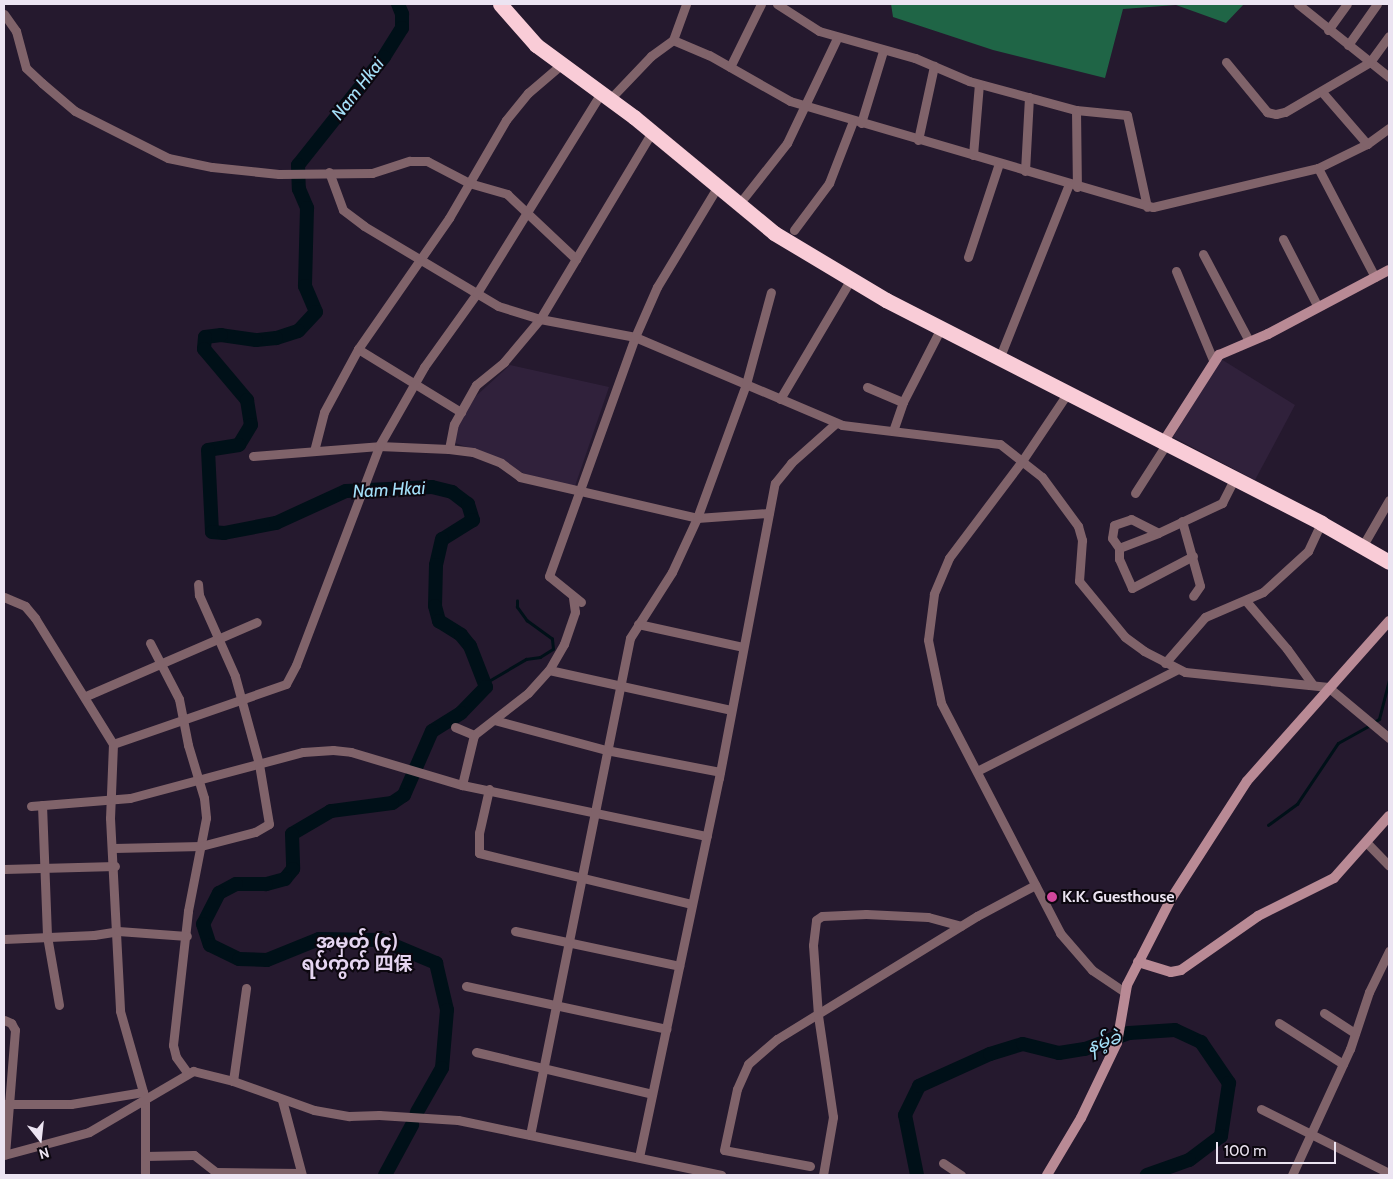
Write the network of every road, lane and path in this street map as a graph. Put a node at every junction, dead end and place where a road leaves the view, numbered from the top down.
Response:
1 (500, 4) edge
2 (686, 4) edge
3 (761, 4) edge
4 (777, 4) edge
5 (1298, 4) edge
6 (1347, 4) edge
7 (1377, 4) edge
8 (4, 14) edge
9 (1328, 30) junction
10 (1389, 36) edge
11 (837, 38) junction
12 (673, 40) junction
13 (1348, 45) junction
14 (883, 52) junction
15 (1226, 62) dead end
16 (1370, 62) junction
17 (562, 64) junction
18 (934, 66) junction
19 (730, 67) junction
20 (1389, 77) edge
21 (980, 84) junction
22 (1322, 92) junction
23 (605, 96) junction
24 (1029, 97) junction
25 (806, 106) junction
26 (1076, 110) junction
27 (857, 122) junction
28 (1389, 128) edge
29 (652, 132) junction
30 (918, 140) junction
31 (1367, 144) junction
32 (974, 155) junction
33 (999, 163) junction
34 (1318, 168) junction
35 (1026, 171) junction
36 (329, 172) junction
37 (469, 182) junction
38 (1073, 185) junction
39 (718, 186) junction
40 (739, 204) junction
41 (1147, 206) junction
42 (526, 213) junction
43 (794, 230) dead end
44 (1283, 239) dead end
45 (1203, 254) dead end
46 (968, 257) dead end
47 (418, 258) junction
48 (576, 259) junction
49 (1389, 270) edge
50 (1176, 271) dead end
51 (1375, 277) junction
52 (852, 279) junction
53 (771, 292) dead end
54 (477, 293) junction
55 (1318, 307) junction
56 (540, 319) junction
57 (941, 328) junction
58 (635, 337) junction
59 (1249, 341) junction
60 (358, 349) junction
61 (999, 359) junction
62 (1213, 360) junction
63 (746, 384) junction
64 (414, 385) junction
65 (867, 387) dead end
66 (1067, 394) junction
67 (780, 399) junction
68 (903, 402) junction
69 (460, 412) junction
70 (836, 423) junction
71 (893, 430) junction
72 (1164, 445) junction
73 (379, 446) junction
74 (449, 450) junction
75 (314, 451) junction
76 (252, 456) dead end
77 (1022, 461) junction
78 (1233, 481) junction
79 (578, 493) junction
80 (1135, 493) dead end
81 (1389, 500) edge
82 (769, 513) junction
83 (697, 518) junction
84 (1182, 521) junction
85 (1321, 524) junction
86 (1158, 533) junction
87 (1362, 547) junction
88 (1119, 548) junction
89 (1193, 556) junction
90 (1389, 562) edge
91 (198, 584) dead end
92 (1193, 596) dead end
93 (4, 597) edge
94 (1246, 601) junction
95 (1389, 621) edge
96 (257, 622) dead end
97 (638, 624) junction
98 (220, 637) junction
99 (150, 643) dead end
100 (743, 647) junction
101 (160, 662) junction
102 (1165, 663) junction
103 (1178, 669) junction
104 (549, 670) junction
105 (620, 685) junction
106 (1313, 686) junction
107 (1328, 687) junction
108 (86, 696) junction
109 (242, 701) junction
110 (731, 710) junction
111 (494, 720) junction
112 (183, 721) junction
113 (455, 727) dead end
114 (474, 735) junction
115 (1389, 738) edge
116 (113, 744) junction
117 (606, 750) junction
118 (259, 764) junction
119 (977, 771) junction
120 (720, 772) junction
121 (199, 780) junction
122 (462, 785) junction
123 (489, 789) junction
124 (110, 800) junction
125 (42, 805) junction
126 (32, 806) dead end
127 (593, 812) junction
128 (1389, 816) edge
129 (707, 836) junction
130 (1366, 842) junction
131 (201, 846) junction
132 (114, 848) junction
133 (115, 866) junction
134 (1389, 866) edge
135 (4, 869) edge
136 (44, 870) junction
137 (580, 876) junction
138 (1035, 884) junction
139 (692, 904) junction
140 (960, 926) junction
141 (118, 931) junction
142 (515, 932) dead end
143 (47, 936) junction
144 (186, 936) junction
145 (4, 939) edge
146 (568, 942) junction
147 (1389, 951) edge
148 (1138, 962) junction
149 (679, 966) junction
150 (466, 986) dead end
151 (246, 988) dead end
152 (1125, 992) junction
153 (555, 1004) junction
154 (59, 1005) dead end
155 (1324, 1013) dead end
156 (818, 1015) junction
157 (4, 1020) edge
158 (1279, 1023) dead end
159 (666, 1029) junction
160 (1355, 1032) junction
161 (476, 1052) dead end
162 (1343, 1064) junction
163 (542, 1070) junction
164 (187, 1072) junction
165 (233, 1081) junction
166 (652, 1094) junction
167 (144, 1096) junction
168 (282, 1100) junction
169 (7, 1105) edge
170 (1261, 1109) dead end
171 (1311, 1133) junction
172 (530, 1135) junction
173 (5, 1155) edge
174 (145, 1156) junction
175 (639, 1157) junction
176 (943, 1163) dead end
177 (810, 1166) dead end
178 (1389, 1173) edge
179 (216, 1174) edge
180 (301, 1174) edge
181 (145, 1175) edge
182 (721, 1175) edge
183 (823, 1175) edge
184 (961, 1175) edge
185 (1047, 1175) edge
186 (1292, 1175) edge

1 - 17 highway
2 - 12 street
3 - 19 street
4 - 11 street
5 - 9 street
6 - 9 street
7 - 13 street
8 - 36 street
9 - 13 street
10 - 16 street
11 - 14 street
11 - 25 street
12 - 19 street
12 - 23 street
13 - 16 street
14 - 18 street
14 - 27 street
15 - 22 street
16 - 20 street
16 - 22 street
17 - 23 highway
17 - 37 street
18 - 21 street
18 - 30 street
19 - 25 street
21 - 24 street
21 - 32 street
22 - 31 street
23 - 29 highway
23 - 42 street
24 - 26 street
24 - 35 street
25 - 27 street
25 - 40 street
26 - 38 street
26 - 41 street
27 - 30 street
27 - 43 street
28 - 31 street
29 - 39 highway
29 - 48 street
30 - 32 street
31 - 34 street
32 - 33 street
33 - 35 street
33 - 46 street
34 - 41 street
34 - 51 street
35 - 38 street
36 - 37 street
36 - 47 street
37 - 42 street
37 - 47 street
38 - 41 street
38 - 61 street
39 - 40 highway
39 - 58 street
40 - 52 highway
42 - 48 street
42 - 54 street
44 - 55 street
45 - 59 street
47 - 54 street
47 - 60 street
48 - 56 street
49 - 51 main road
50 - 62 street
51 - 55 main road
52 - 57 highway
52 - 67 street
53 - 63 street
54 - 56 street
54 - 64 street
55 - 59 main road
56 - 58 street
56 - 69 street
57 - 61 highway
57 - 68 street
58 - 63 street
58 - 79 street
59 - 62 main road
60 - 64 street
60 - 75 street
61 - 66 highway
62 - 72 main road
63 - 67 street
63 - 83 street
64 - 69 street
64 - 73 street
65 - 68 street
66 - 72 highway
66 - 77 street
67 - 70 street
68 - 71 street
69 - 74 street
70 - 71 street
70 - 82 street
71 - 77 street
72 - 78 highway
72 - 80 street
73 - 74 street
73 - 75 street
73 - 109 street
74 - 79 street
75 - 76 street
77 - 102 street
77 - 119 street
78 - 84 street
78 - 85 highway
79 - 83 street
79 - 104 street
81 - 87 street
82 - 83 street
82 - 100 street
83 - 97 street
84 - 86 street
84 - 89 street
85 - 87 highway
85 - 94 street
86 - 88 street
86 - 88 street
87 - 90 highway
88 - 89 street
89 - 92 street
91 - 98 street
93 - 108 street
94 - 102 street
94 - 106 street
95 - 107 main road
96 - 98 street
97 - 100 street
97 - 105 street
98 - 101 street
98 - 109 street
99 - 101 street
100 - 110 street
101 - 108 street
101 - 112 street
102 - 103 street
103 - 106 street
103 - 119 street
104 - 105 street
104 - 111 street
105 - 110 street
105 - 117 street
106 - 107 street
107 - 115 street
107 - 148 main road
108 - 116 street
109 - 112 street
109 - 118 street
110 - 120 street
111 - 114 street
111 - 117 street
112 - 116 street
112 - 121 street
113 - 114 street
114 - 122 street
116 - 124 street
117 - 120 street
117 - 127 street
118 - 121 street
118 - 122 street
118 - 131 street
119 - 138 street
120 - 129 street
121 - 124 street
121 - 131 street
122 - 123 street
123 - 127 street
123 - 137 street
124 - 125 street
124 - 132 street
125 - 126 street
125 - 136 street
127 - 129 street
127 - 137 street
128 - 130 main road
129 - 139 street
130 - 134 street
130 - 148 main road
131 - 132 street
131 - 144 street
132 - 133 street
133 - 136 street
133 - 141 street
135 - 136 street
136 - 143 street
137 - 139 street
137 - 146 street
138 - 140 street
138 - 152 street
139 - 149 street
140 - 156 street
140 - 156 street
141 - 143 street
141 - 144 street
141 - 167 street
142 - 146 street
143 - 145 street
143 - 154 street
144 - 164 street
146 - 149 street
146 - 153 street
147 - 160 street
148 - 152 main road
149 - 159 street
150 - 153 street
151 - 165 street
152 - 185 main road
153 - 159 street
153 - 163 street
155 - 160 street
156 - 177 street
156 - 183 street
157 - 169 street
158 - 162 street
159 - 166 street
160 - 162 street
161 - 163 street
162 - 171 street
163 - 166 street
163 - 172 street
164 - 165 street
164 - 167 street
165 - 168 street
166 - 175 street
167 - 169 street
167 - 173 street
167 - 174 street
168 - 172 street
168 - 180 street
169 - 173 street
170 - 171 street
171 - 178 street
171 - 186 street
172 - 175 street
174 - 179 street
174 - 181 street
175 - 182 street
176 - 184 street
179 - 180 street

